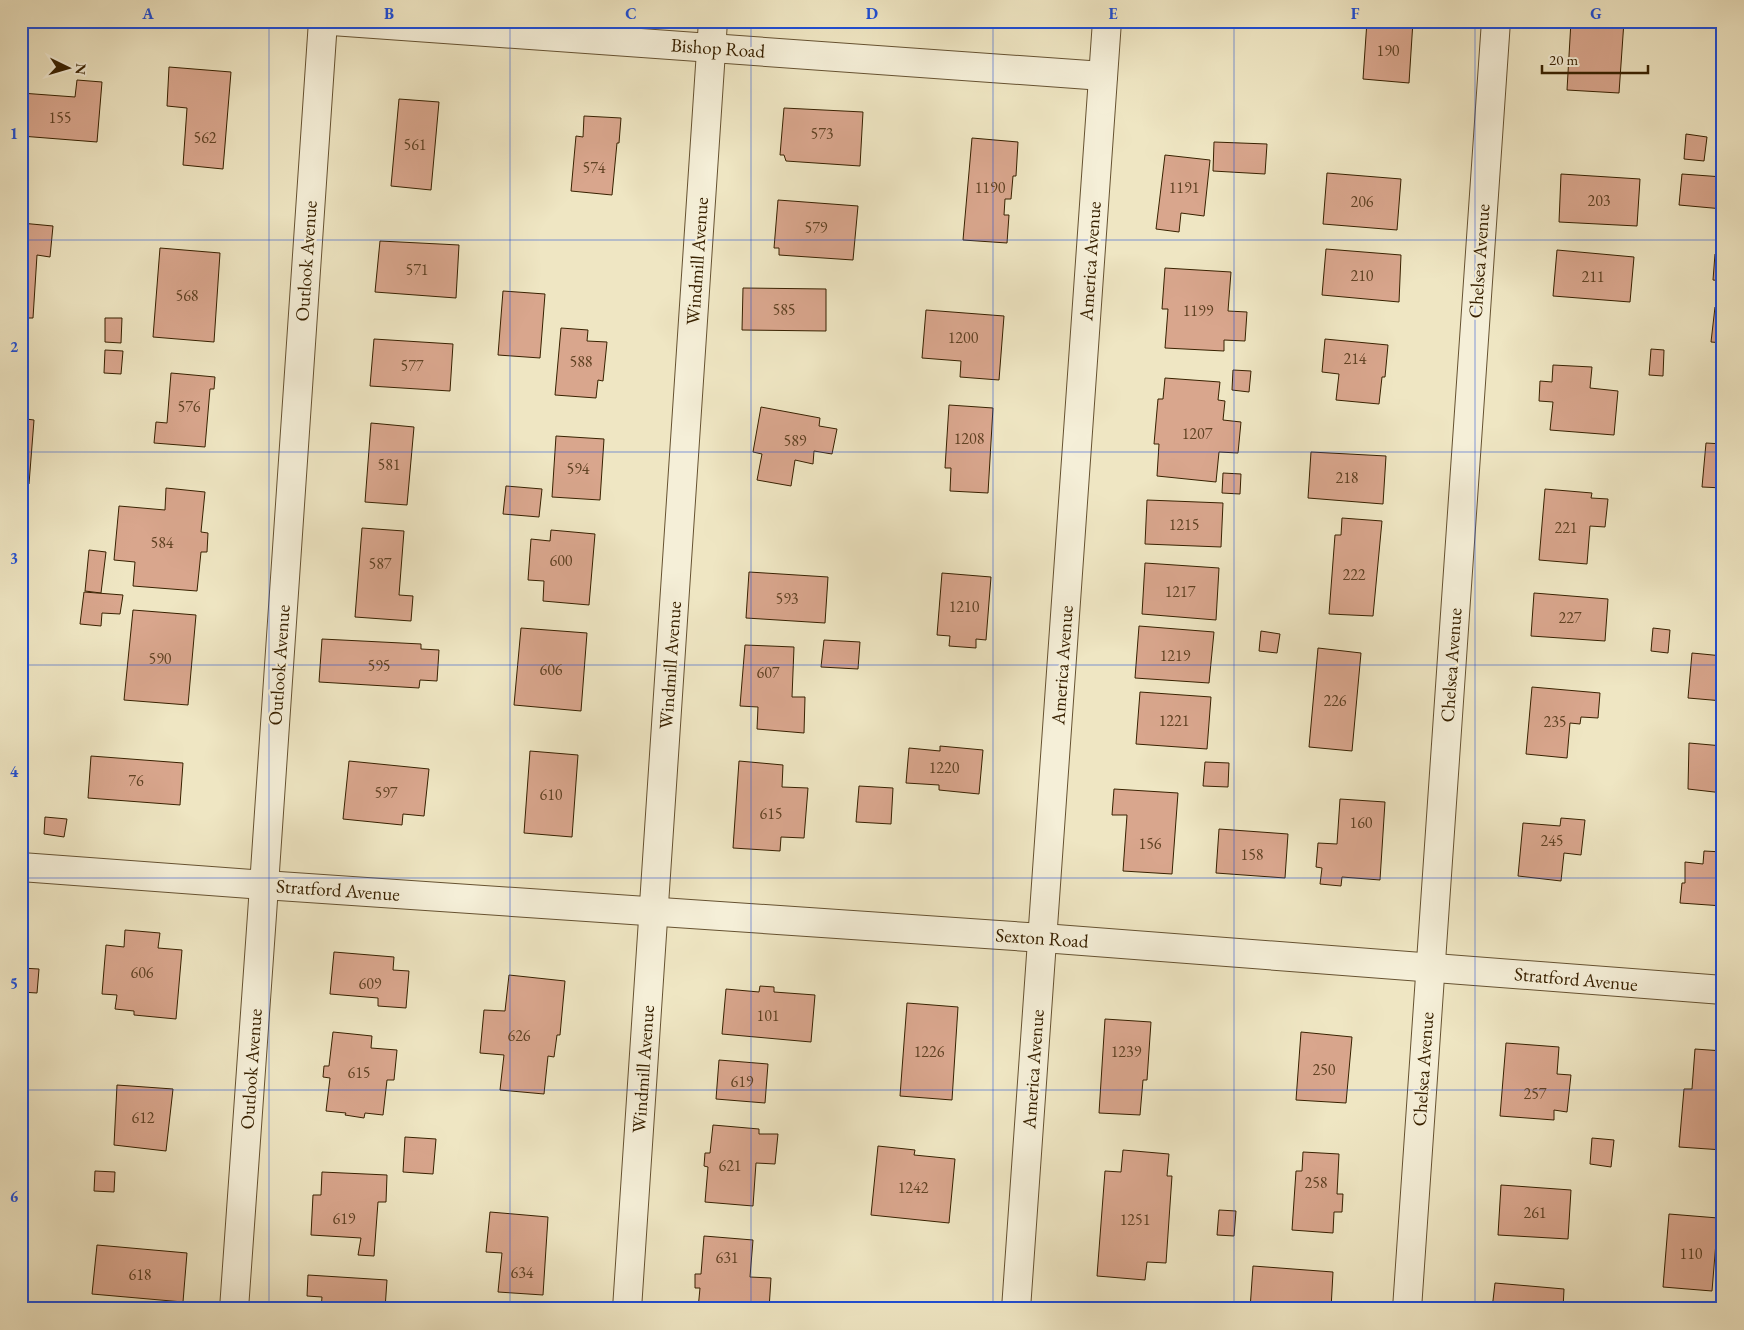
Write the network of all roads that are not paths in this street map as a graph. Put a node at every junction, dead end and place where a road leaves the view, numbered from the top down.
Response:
1 (323, 21) edge
2 (332, 21) edge
3 (1106, 21) edge
4 (1496, 21) edge
5 (712, 34) edge
6 (1103, 76) junction
7 (21, 867) edge
8 (264, 885) junction
9 (654, 912) junction
10 (1042, 938) junction
11 (1430, 967) junction
12 (1723, 990) edge
13 (234, 1309) edge
14 (627, 1309) edge
15 (1016, 1309) edge
16 (1407, 1309) edge

1 - 8 street, Outlook Avenue
2 - 5 street, Bishop Road
3 - 6 street, America Avenue
4 - 11 street, Chelsea Avenue
5 - 6 street, Bishop Road
5 - 9 street, Windmill Avenue
6 - 10 street, America Avenue
7 - 8 street, Stratford Avenue
8 - 9 street, Stratford Avenue
8 - 13 street, Outlook Avenue
9 - 10 street, Sexton Road
9 - 14 street, Windmill Avenue
10 - 11 street, Sexton Road
10 - 15 street, America Avenue
11 - 12 street, Stratford Avenue
11 - 16 street, Chelsea Avenue

